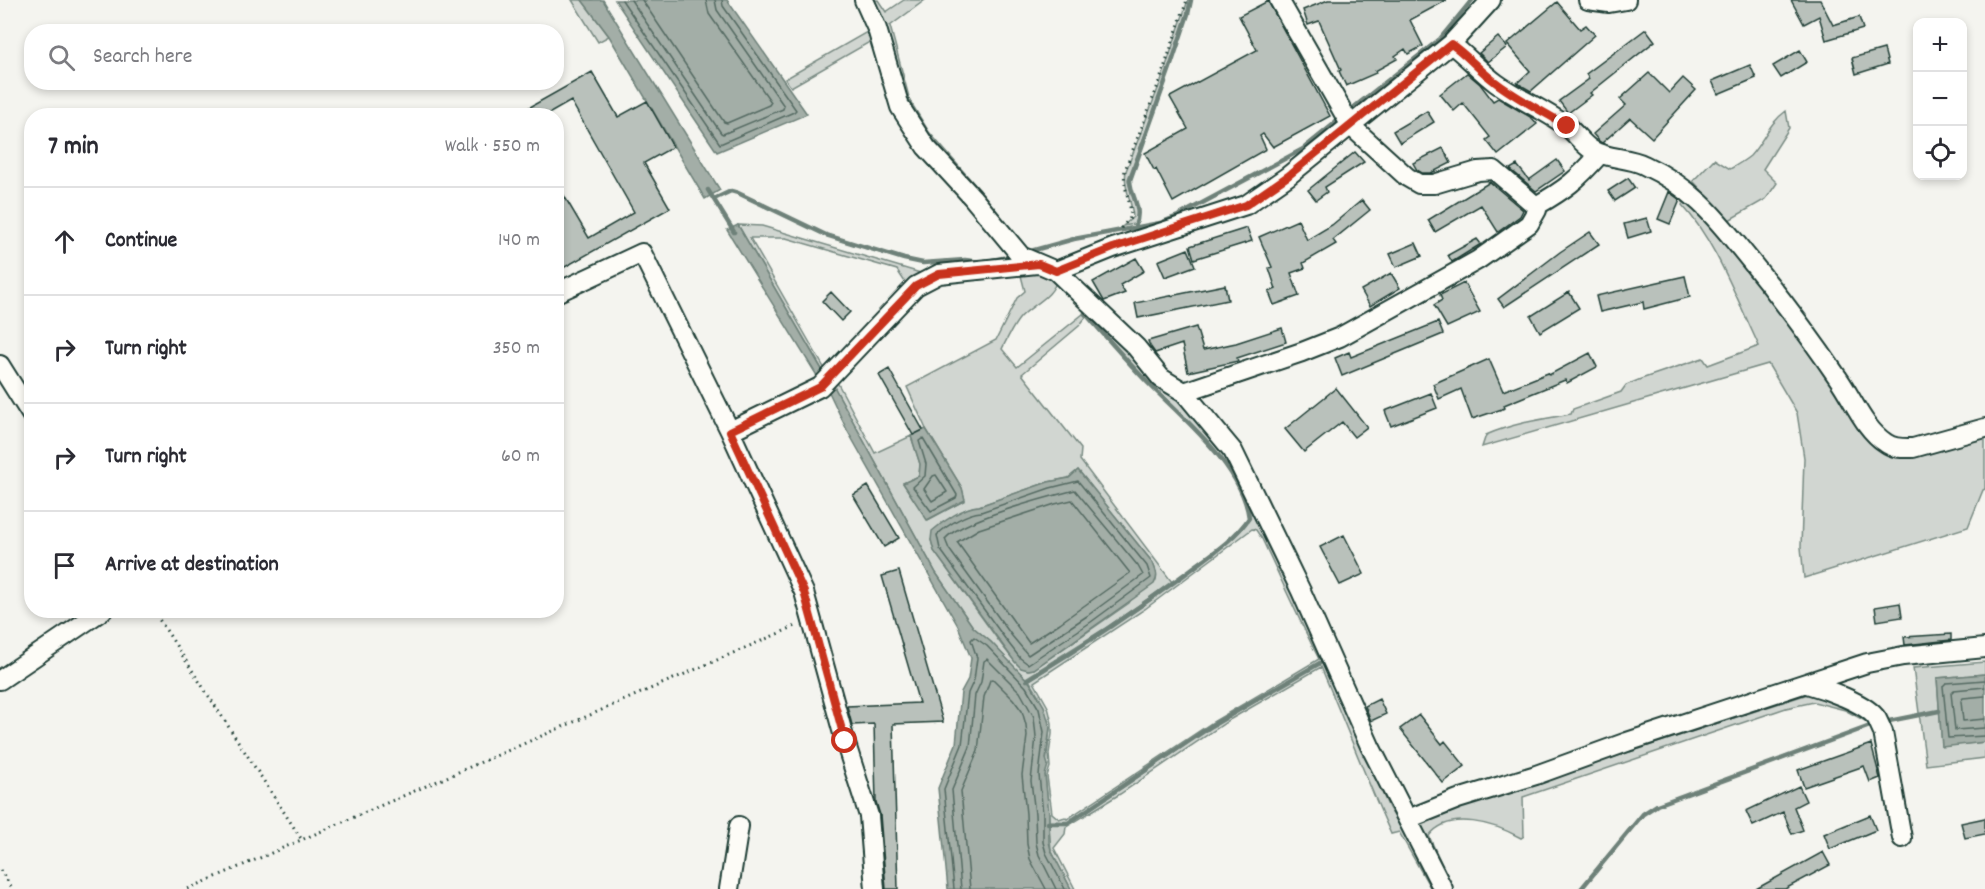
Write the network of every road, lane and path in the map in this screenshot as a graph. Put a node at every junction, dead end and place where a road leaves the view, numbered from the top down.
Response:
1 (864, 0) edge
2 (1186, 0) edge
3 (1279, 0) edge
4 (1490, 0) edge
5 (1588, 0) edge
6 (1626, 0) edge
7 (1451, 44) junction
8 (1351, 126) junction
9 (1600, 154) junction
10 (1536, 206) junction
11 (1113, 248) junction
12 (1039, 264) junction
13 (1056, 271) junction
14 (564, 289) edge
15 (0, 365) edge
16 (1184, 392) junction
17 (24, 403) edge
18 (1985, 428) edge
19 (730, 431) junction
20 (91, 618) edge
21 (158, 618) edge
22 (812, 619) junction
23 (1985, 648) edge
24 (0, 681) edge
25 (1807, 684) junction
26 (1408, 819) junction
27 (739, 826) dead end
28 (1902, 838) dead end
29 (302, 841) junction
30 (0, 870) edge
31 (13, 889) edge
32 (188, 889) edge
33 (729, 889) edge
34 (874, 889) edge
35 (1443, 889) edge

1 - 12 street
2 - 11 path
3 - 8 street
4 - 7 street
5 - 6 street
7 - 8 street
7 - 9 street
8 - 10 street
8 - 11 street
9 - 10 street
9 - 18 street
10 - 16 street
11 - 13 street
12 - 13 street
12 - 19 street
13 - 16 street
14 - 19 street
15 - 17 street
16 - 26 street
19 - 22 street
20 - 24 street
21 - 29 path
22 - 29 path
22 - 34 street
23 - 25 street
25 - 26 street
25 - 28 street
26 - 35 street
27 - 33 street
29 - 32 path
30 - 31 path

